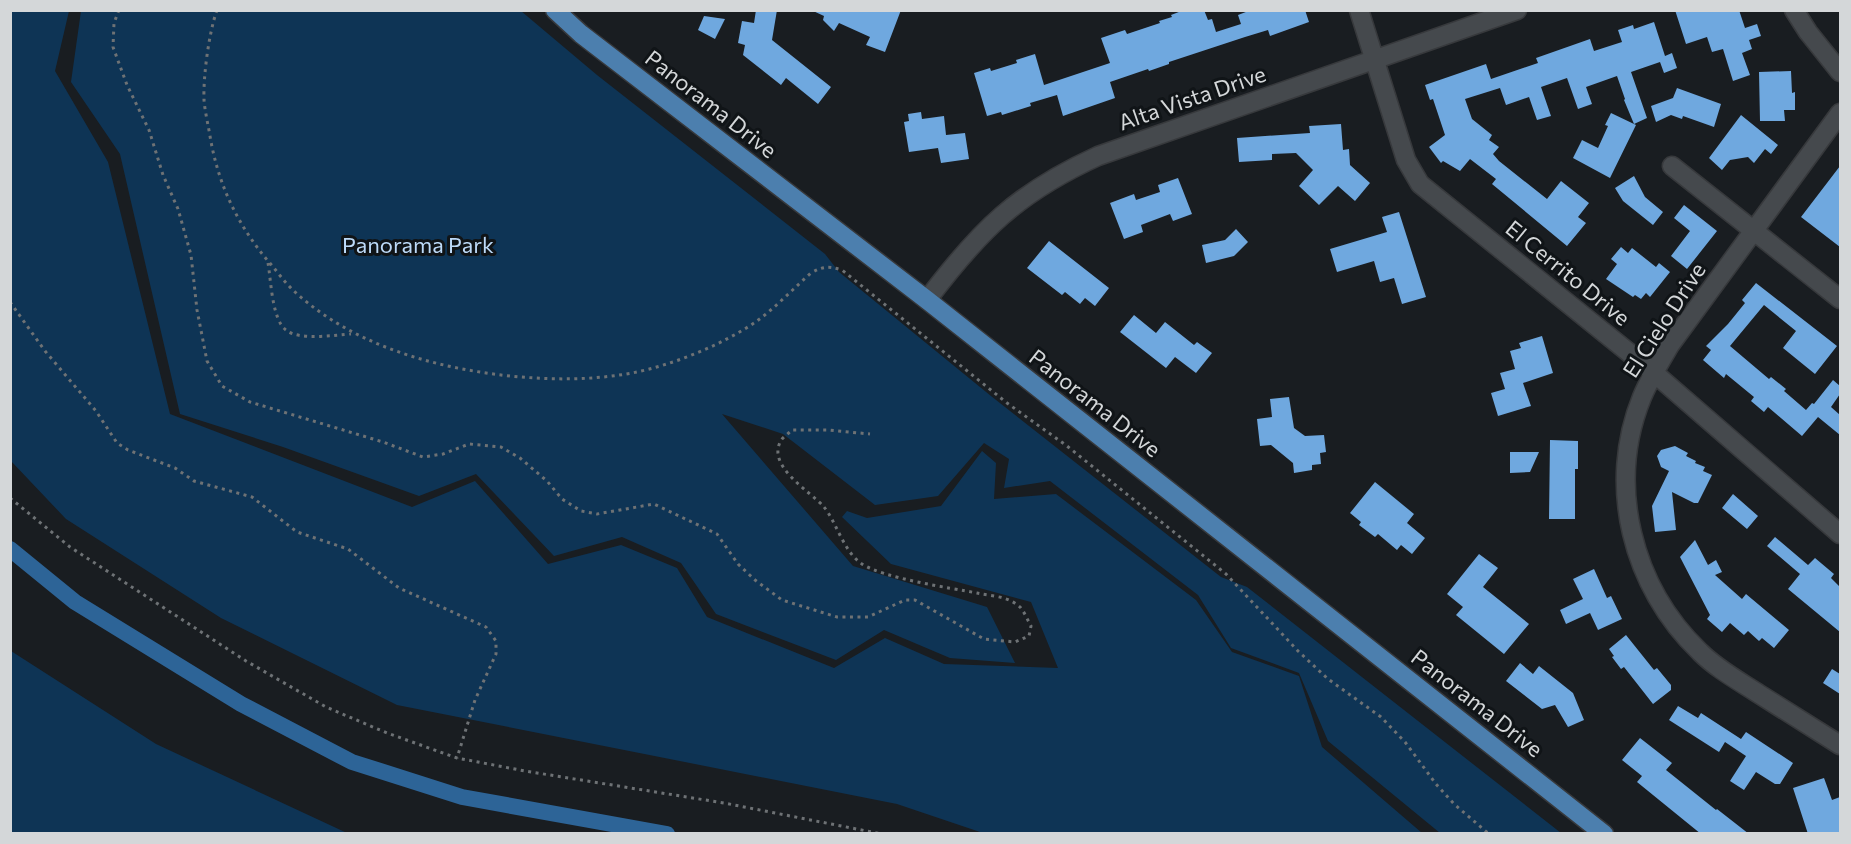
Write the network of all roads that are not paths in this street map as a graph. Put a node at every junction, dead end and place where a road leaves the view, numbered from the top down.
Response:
1 (555, 10) edge
2 (1359, 10) edge
3 (1517, 10) edge
4 (1794, 10) edge
5 (1375, 60) junction
6 (1840, 72) edge
7 (1840, 113) edge
8 (1672, 166) dead end
9 (1754, 231) junction
10 (1840, 299) edge
11 (927, 300) junction
12 (1653, 372) junction
13 (1840, 534) edge
14 (1840, 745) edge
15 (1604, 834) edge

1 - 11 main road, Panorama Drive
2 - 5 street, El Cerrito Drive
3 - 5 street, Alta Vista Drive
4 - 6 street
5 - 11 street, Alta Vista Drive
5 - 12 street, El Cerrito Drive
7 - 9 street, El Cielo Drive
8 - 9 street
9 - 10 street
9 - 12 street, El Cielo Drive
11 - 15 main road, Panorama Drive
12 - 13 street, El Cerrito Drive
12 - 14 street, El Cielo Drive

